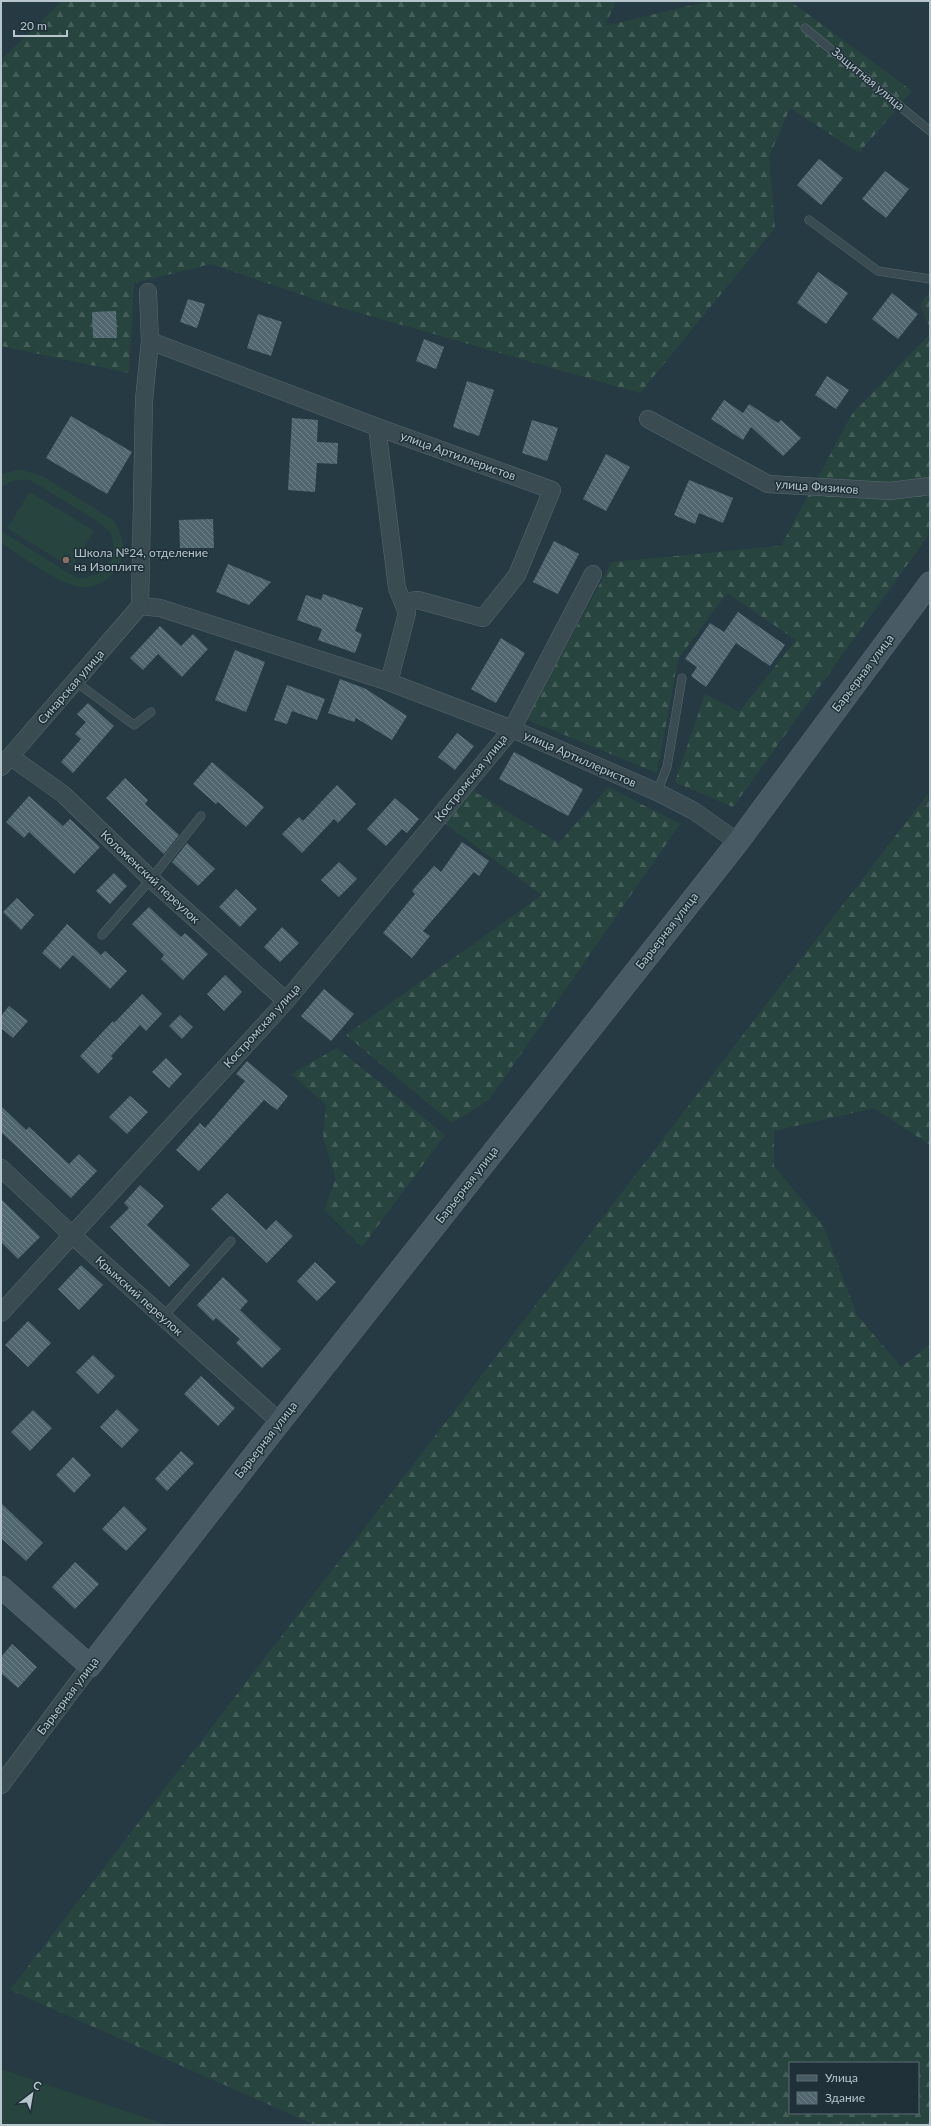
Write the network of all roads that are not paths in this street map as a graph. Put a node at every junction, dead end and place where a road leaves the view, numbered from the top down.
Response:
1 (805, 28) dead end
2 (930, 131) edge
3 (809, 220) dead end
4 (930, 279) edge
5 (148, 292) dead end
6 (150, 340) junction
7 (648, 419) dead end
8 (377, 427) junction
9 (930, 486) edge
10 (593, 574) dead end
11 (930, 583) edge
12 (403, 602) junction
13 (140, 606) junction
14 (682, 678) dead end
15 (76, 682) junction
16 (389, 682) junction
17 (151, 712) dead end
18 (512, 729) junction
19 (6, 762) edge
20 (657, 792) junction
21 (201, 816) dead end
22 (738, 842) junction
23 (151, 879) junction
24 (102, 935) dead end
25 (286, 1001) junction
26 (1, 1168) edge
27 (72, 1235) junction
28 (231, 1242) dead end
29 (1, 1313) edge
30 (163, 1317) junction
31 (280, 1422) junction
32 (1, 1587) edge
33 (90, 1666) junction
34 (1, 1786) edge

1 - 2 lane, Защитная улица
3 - 4 lane
5 - 6 street
6 - 8 street, улица Артиллеристов
6 - 13 street
7 - 9 street, улица Физиков
8 - 12 street
8 - 12 street, улица Артиллеристов
10 - 18 street, Костромская улица
11 - 22 street, Барьерная улица
12 - 16 street
13 - 15 street, Синарская улица
13 - 16 street, улица Артиллеристов
14 - 20 lane
15 - 17 lane
15 - 19 street, Синарская улица
16 - 18 street, улица Артиллеристов
18 - 20 street, улица Артиллеристов
18 - 25 street, Костромская улица
19 - 23 street, Коломенский переулок
20 - 22 street, улица Артиллеристов
21 - 23 lane
22 - 31 street, Барьерная улица
23 - 24 lane
23 - 25 street, Коломенский переулок
25 - 27 street, Костромская улица
26 - 27 street, Крымский переулок
27 - 29 street, Костромская улица
27 - 30 street, Крымский переулок
28 - 30 lane
30 - 31 street, Крымский переулок
31 - 33 street, Барьерная улица
32 - 33 street
33 - 34 street, Барьерная улица

